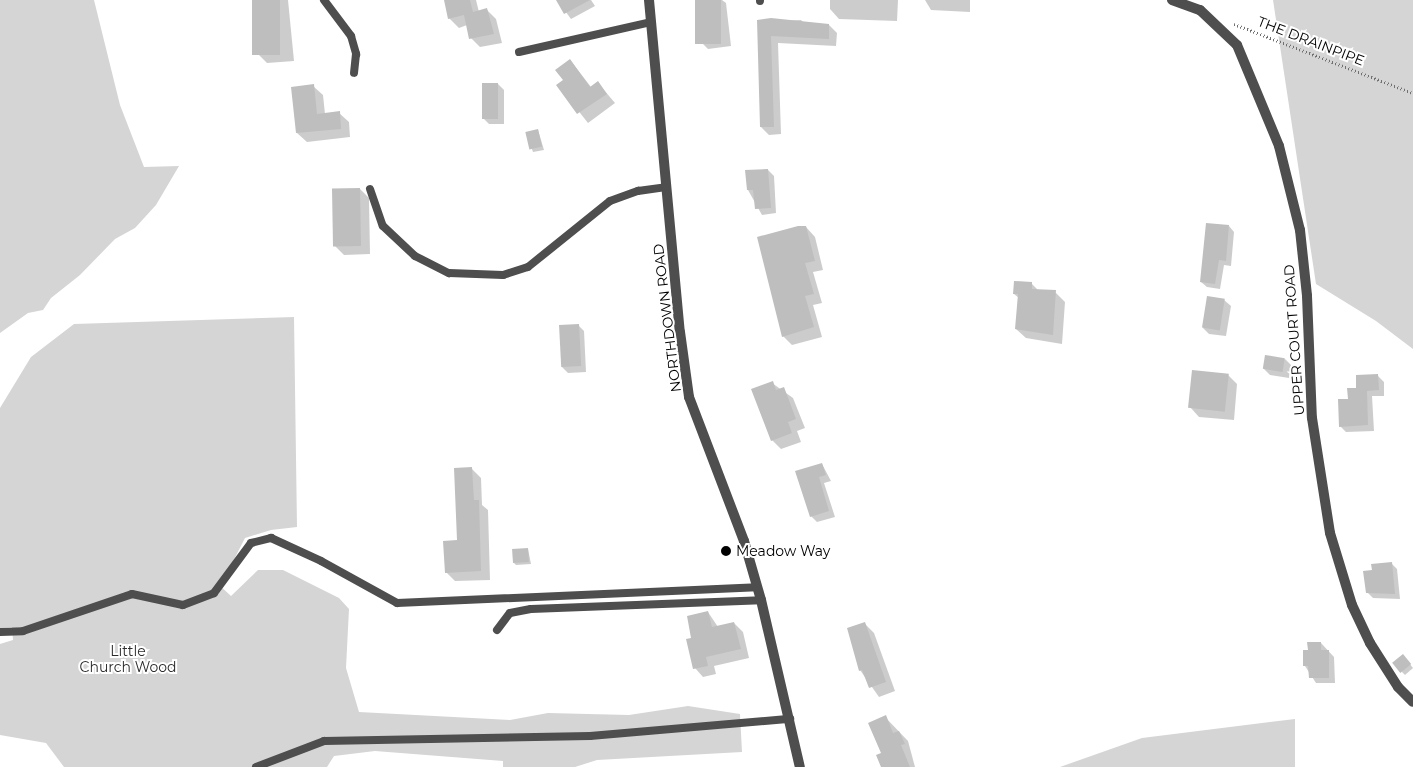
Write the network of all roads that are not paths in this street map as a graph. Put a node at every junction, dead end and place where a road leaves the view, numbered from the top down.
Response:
1 (324, 0) edge
2 (649, 0) edge
3 (1172, 0) edge
4 (651, 22) junction
5 (519, 52) dead end
6 (354, 73) dead end
7 (666, 187) junction
8 (370, 189) dead end
9 (757, 587) junction
10 (761, 600) junction
11 (497, 630) dead end
12 (0, 632) edge
13 (1413, 702) edge
14 (790, 719) junction
15 (256, 767) edge
16 (800, 767) edge

1 - 6 lane
2 - 4 street, NORTHDOWN ROAD
3 - 13 street, UPPER COURT ROAD
4 - 5 lane
4 - 7 street, NORTHDOWN ROAD
7 - 8 lane
7 - 9 street, NORTHDOWN ROAD
9 - 10 street, NORTHDOWN ROAD
9 - 12 lane
10 - 11 lane
10 - 14 street, NORTHDOWN ROAD
14 - 15 lane
14 - 16 street, NORTHDOWN ROAD

